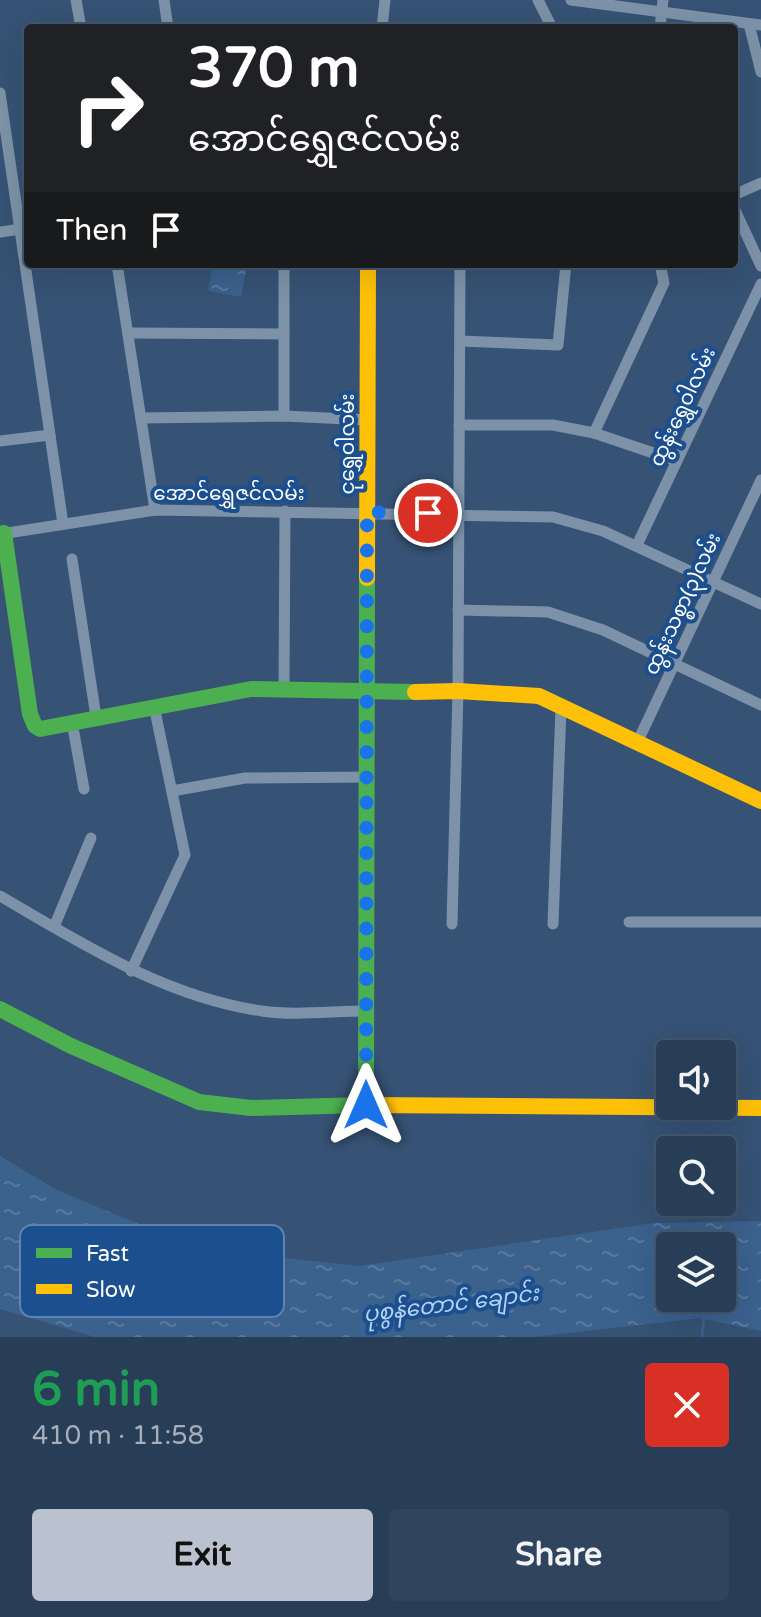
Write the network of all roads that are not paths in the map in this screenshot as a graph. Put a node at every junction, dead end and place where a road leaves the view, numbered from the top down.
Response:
1 (76, 0) edge
2 (164, 0) edge
3 (385, 0) edge
4 (538, 0) edge
5 (571, 0) edge
6 (662, 6) edge
7 (80, 24) edge
8 (167, 24) edge
9 (382, 24) edge
10 (550, 24) edge
11 (755, 25) edge
12 (761, 72) edge
13 (0, 93) edge
14 (761, 183) edge
15 (738, 193) edge
16 (738, 217) edge
17 (24, 228) edge
18 (0, 232) edge
19 (761, 266) edge
20 (29, 268) edge
21 (118, 268) edge
22 (284, 268) edge
23 (368, 268) edge
24 (460, 268) edge
25 (566, 268) edge
26 (661, 268) edge
27 (761, 284) edge
28 (128, 333) junction
29 (284, 334) junction
30 (460, 341) junction
31 (284, 416) junction
32 (141, 418) junction
33 (368, 420) junction
34 (459, 425) junction
35 (594, 433) junction
36 (50, 435) junction
37 (0, 441) edge
38 (677, 461) junction
39 (761, 480) edge
40 (758, 496) edge
41 (155, 510) junction
42 (285, 511) junction
43 (367, 512) junction
44 (459, 514) junction
45 (63, 524) junction
46 (2, 534) edge
47 (637, 545) junction
48 (72, 559) dead end
49 (713, 581) junction
50 (761, 604) edge
51 (458, 610) junction
52 (674, 664) junction
53 (284, 690) junction
54 (458, 691) junction
55 (367, 693) junction
56 (761, 705) edge
57 (154, 706) junction
58 (561, 707) junction
59 (96, 717) junction
60 (72, 722) junction
61 (637, 743) junction
62 (367, 777) junction
63 (84, 789) dead end
64 (172, 791) junction
65 (761, 801) edge
66 (91, 838) dead end
67 (0, 896) edge
68 (629, 922) dead end
69 (761, 922) edge
70 (452, 924) dead end
71 (553, 924) dead end
72 (54, 927) junction
73 (131, 971) junction
74 (0, 1009) edge
75 (367, 1011) junction
76 (366, 1105) junction
77 (761, 1108) edge

1 - 7 street
2 - 8 street
3 - 9 street
4 - 10 street
5 - 6 street
6 - 11 street
11 - 12 street
13 - 17 street
14 - 15 street
16 - 19 street
17 - 18 street
20 - 36 street
21 - 28 street
22 - 29 street
23 - 33 street, ငုရွှေဝါလမ်း
24 - 30 street
25 - 30 street
26 - 35 street
27 - 38 street, ထွန်းရွှေဝါလမ်း
28 - 29 street
28 - 32 street
29 - 31 street
30 - 34 street
31 - 32 street
31 - 33 street
32 - 41 street
33 - 43 street, ငုရွှေဝါလမ်း
34 - 35 street
34 - 44 street
35 - 38 street
36 - 37 street
36 - 45 street
38 - 47 street, ထွန်းရွှေဝါလမ်း
39 - 40 street, ထွန်းသစ္စာ(၃)လမ်း
40 - 49 street, ထွန်းသစ္စာ(၃)လမ်း
41 - 42 street, အောင်ရွှေဇင်လမ်း
41 - 45 street, အောင်ရွှေဇင်လမ်း
42 - 43 street, အောင်ရွှေဇင်လမ်း
42 - 53 street
43 - 44 street, အောင်ရွှေဇင်လမ်း
43 - 55 street, ငုရွှေဝါလမ်း
44 - 47 street, အောင်ရွှေဇင်လမ်း
44 - 51 street
45 - 46 street, အောင်ရွှေဇင်လမ်း
46 - 60 street
47 - 49 street, အောင်ရွှေဇင်လမ်း
48 - 59 street
49 - 50 street, အောင်ရွှေဇင်လမ်း
49 - 52 street, ထွန်းသစ္စာ(၃)လမ်း
51 - 52 street
51 - 54 street
52 - 56 street
52 - 61 street, ထွန်းသစ္စာ(၃)လမ်း
53 - 55 street
53 - 57 street
54 - 55 street
54 - 58 street
54 - 70 street
55 - 62 street, ငုရွှေဝါလမ်း
57 - 59 street
57 - 64 street
58 - 61 street
58 - 71 street
59 - 60 street
60 - 63 street
61 - 65 street
62 - 64 street
62 - 75 street, ငုရွှေဝါလမ်း
64 - 73 street
66 - 72 street
67 - 72 street
68 - 69 street
72 - 73 street
73 - 75 street
74 - 76 street
75 - 76 street, ငုရွှေဝါလမ်း
76 - 77 street

